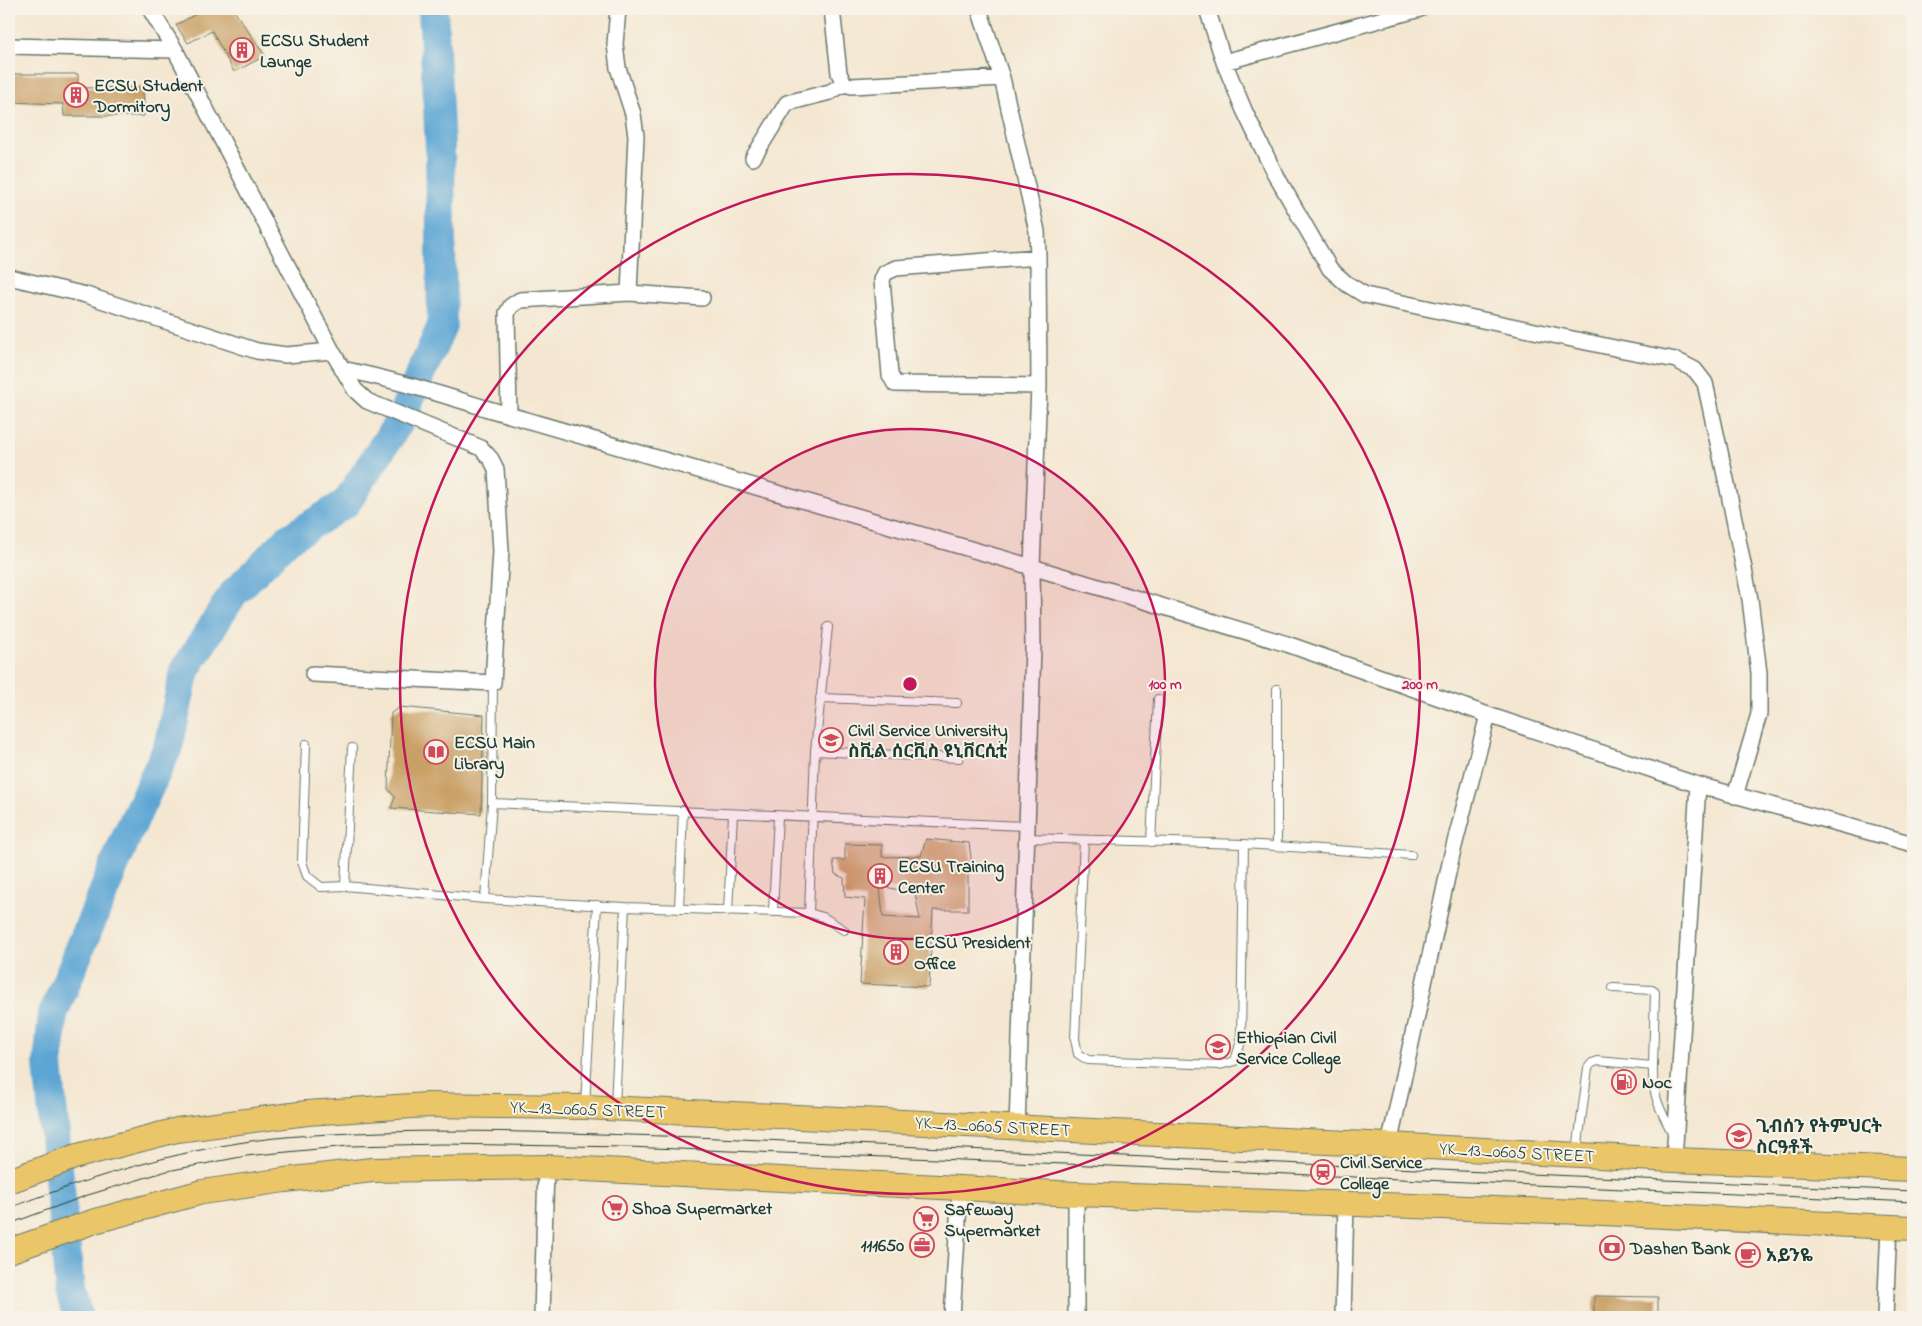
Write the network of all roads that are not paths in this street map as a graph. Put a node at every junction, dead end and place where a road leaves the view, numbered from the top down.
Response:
1 (150, 9) edge
2 (618, 9) edge
3 (832, 9) edge
4 (979, 9) edge
5 (1207, 9) edge
6 (1420, 9) edge
7 (9, 46) edge
8 (175, 50) junction
9 (1224, 62) junction
10 (1002, 78) junction
11 (844, 84) junction
12 (753, 158) dead end
13 (1038, 257) junction
14 (9, 277) edge
15 (629, 293) junction
16 (702, 298) dead end
17 (332, 352) junction
18 (342, 369) junction
19 (1039, 386) junction
20 (509, 415) junction
21 (1032, 566) junction
22 (828, 626) dead end
23 (313, 674) dead end
24 (493, 683) junction
25 (1277, 689) dead end
26 (820, 698) junction
27 (1158, 699) dead end
28 (957, 703) dead end
29 (1488, 715) junction
30 (306, 744) dead end
31 (352, 748) dead end
32 (816, 751) junction
33 (959, 758) dead end
34 (1698, 785) junction
35 (1735, 796) junction
36 (492, 803) junction
37 (683, 810) junction
38 (732, 814) junction
39 (814, 815) junction
40 (778, 816) junction
41 (1026, 832) junction
42 (1084, 840) junction
43 (1150, 842) junction
44 (1244, 844) junction
45 (1913, 844) edge
46 (1278, 847) junction
47 (1411, 855) dead end
48 (345, 886) junction
49 (485, 899) junction
50 (598, 905) junction
51 (625, 907) junction
52 (679, 909) junction
53 (728, 911) junction
54 (773, 911) junction
55 (809, 913) junction
56 (844, 930) dead end
57 (1613, 988) dead end
58 (1653, 1066) junction
59 (585, 1107) junction
60 (615, 1109) junction
61 (1017, 1126) junction
62 (1389, 1144) junction
63 (1675, 1150) junction
64 (1576, 1156) junction
65 (546, 1167) junction
66 (1913, 1169) edge
67 (9, 1181) edge
68 (960, 1188) junction
69 (1076, 1194) junction
70 (1346, 1204) junction
71 (1889, 1227) junction
72 (1913, 1228) edge
73 (16, 1248) edge
74 (542, 1317) edge
75 (952, 1317) edge
76 (1076, 1317) edge
77 (1343, 1317) edge
78 (1885, 1317) edge

1 - 8 street
2 - 15 street
3 - 11 street
4 - 10 street
5 - 9 street
6 - 9 street
7 - 8 street
8 - 17 street
9 - 35 street
10 - 11 street
10 - 13 street
11 - 12 street
13 - 19 street
13 - 19 street
14 - 17 street
15 - 16 street
15 - 20 street
17 - 18 street
18 - 20 street
18 - 24 street
19 - 21 street
20 - 21 street
21 - 29 street
21 - 41 street
22 - 26 lane
23 - 24 street
24 - 36 lane
25 - 46 lane
26 - 28 lane
26 - 32 lane
27 - 43 lane
29 - 34 street
29 - 62 street
30 - 48 lane
31 - 48 lane
32 - 33 lane
32 - 39 lane
34 - 35 street
34 - 63 street
35 - 45 street
36 - 37 lane
36 - 49 lane
37 - 38 lane
37 - 52 lane
38 - 40 lane
38 - 53 lane
39 - 40 lane
39 - 41 lane
39 - 55 lane
40 - 54 lane
41 - 42 lane
41 - 61 street
42 - 43 lane
42 - 44 lane
43 - 44 lane
44 - 46 lane
46 - 47 lane
48 - 49 lane
49 - 50 lane
50 - 51 lane
50 - 59 lane
51 - 52 lane
51 - 60 lane
52 - 53 lane
53 - 54 lane
54 - 55 lane
55 - 56 lane
57 - 58 lane
58 - 63 lane
58 - 64 lane
59 - 60 main road, YK_13_0605 STREET
59 - 67 main road, YK_13_0605 STREET
60 - 61 main road, YK_13_0605 STREET
61 - 62 main road, YK_13_0605 STREET
62 - 64 main road, YK_13_0605 STREET
63 - 64 main road, YK_13_0605 STREET
63 - 66 main road, YK_13_0605 STREET
65 - 68 main road
65 - 73 main road
65 - 74 street
68 - 69 main road
68 - 75 street
69 - 70 main road
69 - 76 street
70 - 71 main road
70 - 77 street
71 - 72 main road
71 - 78 street

